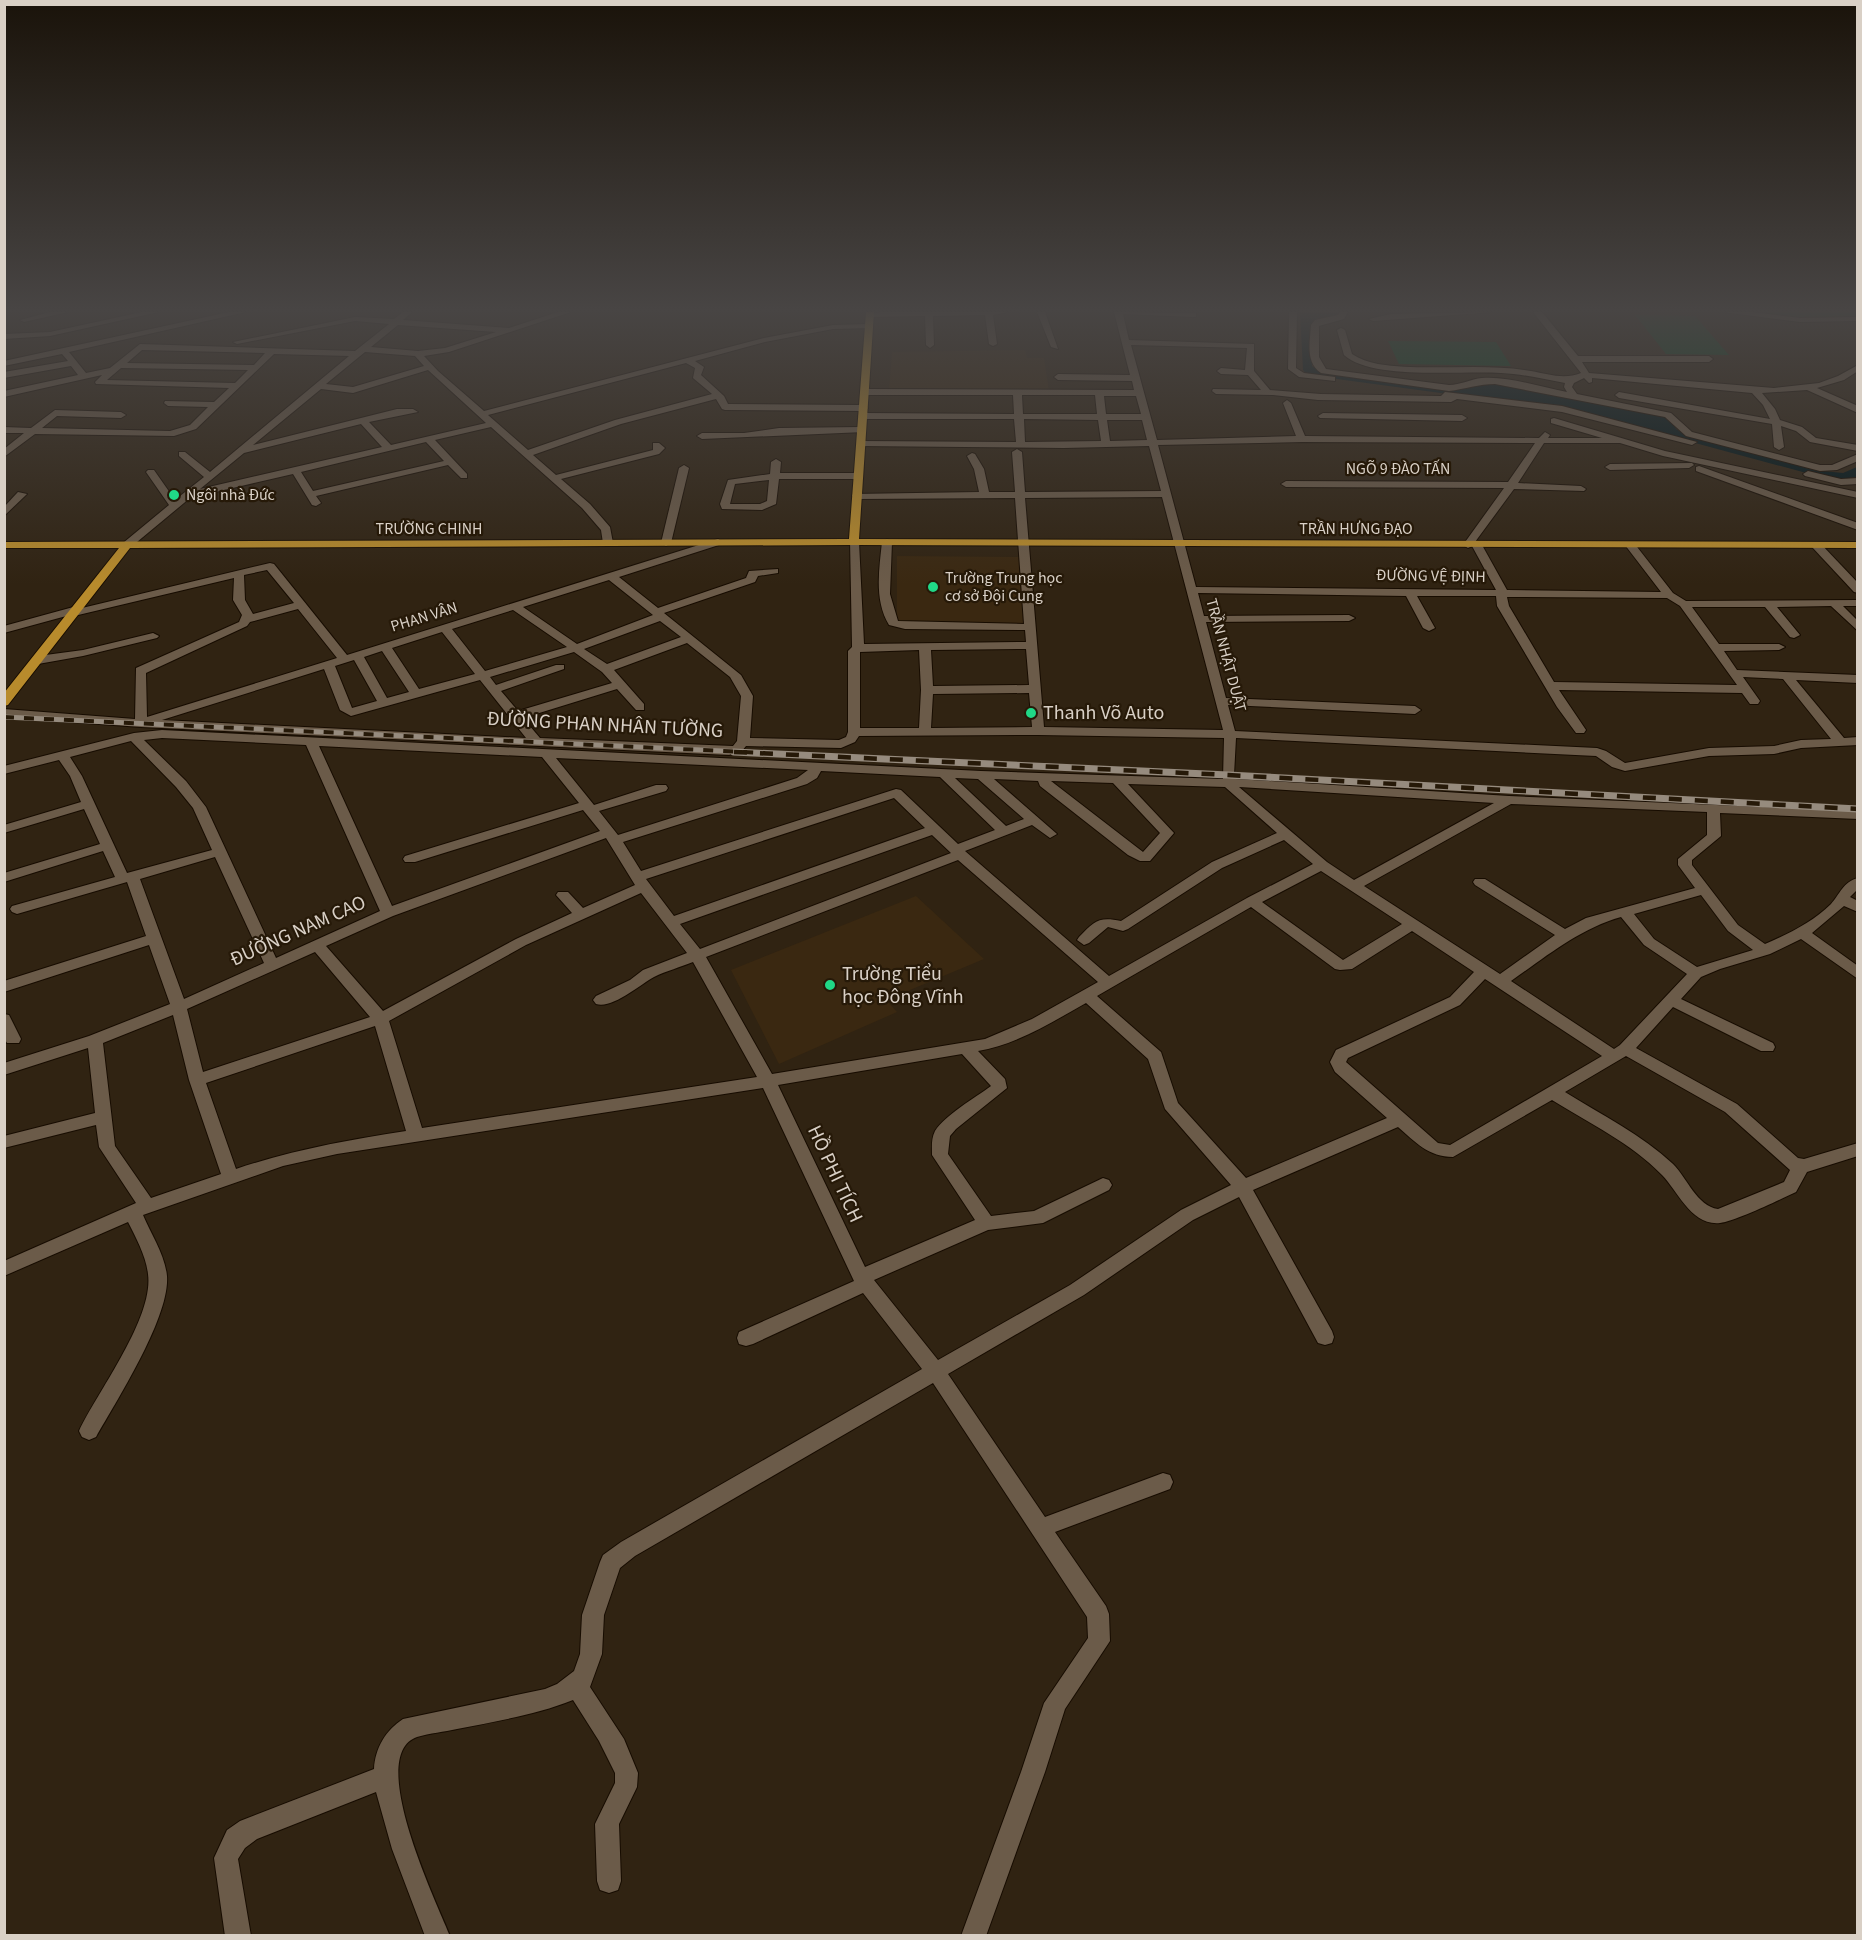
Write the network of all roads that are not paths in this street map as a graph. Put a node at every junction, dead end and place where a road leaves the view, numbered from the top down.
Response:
1 (168, 403) dead end
2 (219, 403) edge
3 (299, 403) edge
4 (470, 403) edge
5 (528, 403) edge
6 (691, 403) edge
7 (722, 403) edge
8 (864, 403) edge
9 (1017, 403) edge
10 (1100, 403) edge
11 (1142, 403) edge
12 (1287, 403) dead end
13 (1319, 403) edge
14 (1456, 403) edge
15 (1499, 403) edge
16 (1568, 403) edge
17 (1606, 403) edge
18 (1665, 403) edge
19 (1767, 403) edge
20 (1841, 403) edge
21 (216, 405) junction
22 (1563, 409) junction
23 (1857, 410) edge
24 (413, 412) dead end
25 (863, 412) junction
26 (483, 414) junction
27 (121, 415) dead end
28 (1323, 416) junction
29 (1018, 417) junction
30 (1146, 417) junction
31 (1102, 418) junction
32 (1462, 418) junction
33 (363, 421) junction
34 (1554, 421) junction
35 (1776, 422) junction
36 (493, 424) junction
37 (704, 426) dead end
38 (431, 428) dead end
39 (4, 430) edge
40 (35, 430) junction
41 (861, 430) junction
42 (440, 436) junction
43 (702, 436) junction
44 (428, 439) junction
45 (1302, 439) junction
46 (1331, 440) junction
47 (1471, 441) junction
48 (1541, 441) junction
49 (1618, 441) junction
50 (1153, 442) junction
51 (1106, 443) junction
52 (860, 444) junction
53 (656, 445) dead end
54 (699, 446) dead end
55 (1779, 447) dead end
56 (388, 448) junction
57 (1019, 448) junction
58 (1857, 448) edge
59 (239, 452) junction
60 (1663, 453) junction
61 (4, 454) edge
62 (182, 454) dead end
63 (526, 454) junction
64 (972, 456) dead end
65 (1857, 457) edge
66 (451, 462) junction
67 (776, 462) dead end
68 (1689, 465) junction
69 (1610, 467) dead end
70 (684, 468) dead end
71 (296, 470) junction
72 (151, 472) dead end
73 (209, 476) junction
74 (464, 476) dead end
75 (857, 476) junction
76 (554, 478) junction
77 (774, 478) junction
78 (1857, 481) edge
79 (1286, 484) dead end
80 (1511, 485) junction
81 (1581, 489) dead end
82 (22, 494) dead end
83 (1167, 494) junction
84 (187, 495) junction
85 (985, 495) junction
86 (1020, 495) junction
87 (1857, 495) edge
88 (857, 496) junction
89 (174, 506) junction
90 (4, 513) edge
91 (1857, 527) edge
92 (718, 542) junction
93 (854, 542) junction
94 (887, 542) junction
95 (608, 543) junction
96 (666, 543) junction
97 (1023, 543) junction
98 (1180, 544) junction
99 (4, 545) edge
100 (127, 545) junction
101 (1472, 545) junction
102 (1630, 545) junction
103 (1816, 545) junction
104 (1857, 545) edge
105 (774, 571) dead end
106 (238, 572) junction
107 (611, 576) junction
108 (1192, 590) junction
109 (1857, 590) edge
110 (1410, 592) junction
111 (1500, 593) junction
112 (1669, 595) junction
113 (1768, 603) junction
114 (1834, 603) junction
115 (1857, 603) edge
116 (1684, 604) junction
117 (301, 605) junction
118 (514, 606) junction
119 (76, 611) junction
120 (659, 614) junction
121 (1349, 618) dead end
122 (247, 619) junction
123 (1200, 619) junction
124 (1030, 627) junction
125 (445, 628) junction
126 (1429, 628) dead end
127 (1857, 628) edge
128 (4, 630) edge
129 (1794, 635) dead end
130 (153, 636) dead end
131 (689, 638) junction
132 (1031, 645) junction
133 (385, 646) junction
134 (926, 646) junction
135 (1779, 647) dead end
136 (574, 648) junction
137 (858, 648) junction
138 (1717, 648) junction
139 (351, 657) junction
140 (38, 660) junction
141 (328, 664) junction
142 (560, 667) dead end
143 (606, 669) junction
144 (482, 673) junction
145 (1732, 673) junction
146 (1787, 676) junction
147 (1857, 679) edge
148 (620, 684) junction
149 (1552, 686) junction
150 (495, 689) junction
151 (1035, 689) junction
152 (1744, 689) junction
153 (927, 690) junction
154 (416, 693) junction
155 (1221, 701) junction
156 (1754, 701) dead end
157 (4, 702) edge
158 (384, 703) junction
159 (640, 707) dead end
160 (1415, 710) dead end
161 (4, 713) edge
162 (516, 716) junction
163 (141, 723) junction
164 (1580, 730) dead end
165 (925, 731) junction
166 (1038, 731) junction
167 (854, 732) junction
168 (1230, 734) junction
169 (134, 737) junction
170 (1840, 741) junction
171 (1857, 741) edge
172 (311, 742) junction
173 (743, 742) junction
174 (541, 747) junction
175 (63, 757) junction
176 (817, 766) junction
177 (4, 770) edge
178 (879, 770) junction
179 (944, 773) junction
180 (981, 775) junction
181 (1043, 777) junction
182 (1115, 778) junction
183 (1229, 779) junction
184 (661, 788) dead end
185 (896, 793) junction
186 (1509, 800) junction
187 (1710, 802) junction
188 (88, 804) junction
189 (1857, 806) edge
190 (588, 808) junction
191 (1857, 815) edge
192 (1034, 820) junction
193 (4, 829) edge
194 (936, 829) junction
195 (1004, 832) junction
196 (1050, 834) dead end
197 (1286, 834) junction
198 (612, 836) junction
199 (106, 846) junction
200 (219, 852) junction
201 (958, 852) junction
202 (410, 859) dead end
203 (1322, 865) junction
204 (127, 877) junction
205 (4, 878) edge
206 (640, 882) junction
207 (1480, 882) dead end
208 (1857, 882) edge
209 (1354, 886) junction
210 (1704, 890) junction
211 (563, 895) dead end
212 (1252, 901) junction
213 (1851, 903) edge
214 (17, 909) dead end
215 (1624, 911) junction
216 (388, 913) junction
217 (581, 915) junction
218 (670, 922) junction
219 (1412, 924) junction
220 (1802, 933) junction
221 (1565, 935) junction
222 (154, 938) junction
223 (1084, 940) dead end
224 (317, 945) junction
225 (1765, 951) junction
226 (698, 957) junction
227 (272, 965) junction
228 (1484, 971) junction
229 (1696, 973) junction
230 (1857, 974) edge
231 (1500, 982) junction
232 (1108, 984) junction
233 (4, 987) edge
234 (1087, 995) junction
235 (601, 1000) dead end
236 (1671, 1000) junction
237 (179, 1007) junction
238 (4, 1019) edge
239 (381, 1019) junction
240 (14, 1039) dead end
241 (95, 1040) junction
242 (1767, 1047) dead end
243 (965, 1048) junction
244 (1620, 1053) junction
245 (4, 1069) edge
246 (197, 1080) junction
247 (768, 1081) junction
248 (1552, 1092) junction
249 (104, 1117) junction
250 (1400, 1119) junction
251 (416, 1135) junction
252 (4, 1142) edge
253 (1857, 1149) edge
254 (1801, 1166) junction
255 (230, 1176) junction
256 (1103, 1185) dead end
257 (1243, 1187) junction
258 (140, 1209) junction
259 (986, 1223) junction
260 (4, 1269) edge
261 (863, 1281) junction
262 (1325, 1337) dead end
263 (746, 1338) dead end
264 (936, 1372) junction
265 (89, 1431) dead end
266 (1163, 1482) dead end
267 (1041, 1528) junction
268 (575, 1684) junction
269 (386, 1776) junction
270 (609, 1881) dead end
271 (238, 1935) edge
272 (438, 1935) edge
273 (973, 1935) edge

1 - 21 street
2 - 21 street
3 - 59 street
4 - 26 street
5 - 26 street
6 - 63 street
7 - 25 street
8 - 25 main road
9 - 29 street
10 - 31 street
11 - 30 street, TRẦN NHẬT DUẬT
12 - 45 street
13 - 28 street
14 - 32 street
15 - 22 street
16 - 22 street
17 - 65 street
18 - 35 street
19 - 35 street
20 - 23 street
21 - 40 street
22 - 34 street
22 - 78 street
24 - 33 street
25 - 29 street
25 - 41 main road
26 - 36 street
27 - 40 street
28 - 32 street
28 - 46 street
29 - 31 street
29 - 57 street
30 - 31 street
30 - 50 street, TRẦN NHẬT DUẬT
31 - 51 street
32 - 47 street
33 - 56 street
33 - 59 street
34 - 48 street
34 - 49 street
35 - 55 street
35 - 58 street
36 - 42 street
36 - 63 street
37 - 43 street
38 - 42 street
39 - 40 street
40 - 61 street
41 - 43 street
41 - 52 main road
42 - 44 street
43 - 54 street
44 - 56 street
44 - 66 street
45 - 46 street
45 - 50 street
46 - 47 street
47 - 48 street
48 - 49 street
48 - 80 street
49 - 60 street
50 - 51 street
50 - 83 street, TRẦN NHẬT DUẬT
51 - 57 street
52 - 57 street
52 - 75 main road
53 - 76 street
56 - 71 street
57 - 86 street
59 - 73 street
60 - 68 street
60 - 87 street
62 - 73 street
63 - 76 street
64 - 85 street
66 - 71 street
66 - 74 street
67 - 77 street
68 - 69 street
68 - 91 street
70 - 96 street
71 - 84 street
72 - 89 street
73 - 84 street
75 - 77 street
75 - 88 main road
76 - 95 street
77 - 77 street
79 - 80 street, NGÕ 9 ĐÀO TẤN
80 - 81 street, NGÕ 9 ĐÀO TẤN
80 - 101 street
82 - 90 street
83 - 86 street
83 - 98 street, TRẦN NHẬT DUẬT
84 - 89 street
85 - 86 street
85 - 88 street
86 - 97 street
88 - 93 main road
89 - 100 street
92 - 93 main road, TRƯỜNG CHINH
92 - 96 main road, TRƯỜNG CHINH
92 - 107 street, PHAN VÂN
93 - 94 main road, TRẦN HƯNG ĐẠO
93 - 137 street
94 - 97 main road, TRẦN HƯNG ĐẠO
94 - 124 street
95 - 96 main road, TRƯỜNG CHINH
95 - 100 main road, TRƯỜNG CHINH
97 - 98 main road, TRẦN HƯNG ĐẠO
97 - 124 street
98 - 101 main road, TRẦN HƯNG ĐẠO
98 - 108 street, TRẦN NHẬT DUẬT
99 - 100 main road, TRƯỜNG CHINH
100 - 119 main road
101 - 102 main road, TRẦN HƯNG ĐẠO
101 - 111 street
102 - 103 main road, TRẦN HƯNG ĐẠO
102 - 112 street
103 - 104 main road, TRẦN HƯNG ĐẠO
103 - 109 street
105 - 120 street
106 - 117 street
106 - 119 street
106 - 122 street
107 - 118 street, PHAN VÂN
107 - 120 street
108 - 110 street, ĐƯỜNG VỆ ĐỊNH
108 - 123 street, TRẦN NHẬT DUẬT
110 - 111 street, ĐƯỜNG VỆ ĐỊNH
110 - 126 street
111 - 112 street, ĐƯỜNG VỆ ĐỊNH
111 - 149 street
112 - 116 street
113 - 114 street
113 - 116 street
113 - 129 street
114 - 115 street
114 - 127 street
116 - 138 street
117 - 122 street
117 - 139 street
118 - 125 street, PHAN VÂN
118 - 136 street
119 - 128 street
119 - 140 main road
120 - 131 street
120 - 136 street
121 - 123 street
122 - 163 street
123 - 155 street, TRẦN NHẬT DUẬT
124 - 132 street
125 - 133 street, PHAN VÂN
125 - 144 street, HỒ PHI TÍCH
130 - 140 street
131 - 143 street
131 - 173 street
132 - 134 street
132 - 151 street
133 - 139 street, PHAN VÂN
133 - 154 street
134 - 137 street
134 - 153 street
135 - 138 street
136 - 143 street
136 - 144 street
137 - 167 street
138 - 145 street
139 - 141 street, PHAN VÂN
139 - 158 street
140 - 157 main road
141 - 158 street
141 - 163 street, PHAN VÂN
142 - 150 street
143 - 148 street
144 - 150 street, HỒ PHI TÍCH
144 - 154 street
145 - 146 street
145 - 152 street
146 - 147 street
146 - 170 street
148 - 159 street
148 - 162 street
149 - 152 street
149 - 164 street
150 - 162 street, HỒ PHI TÍCH
151 - 153 street
151 - 166 street
152 - 156 street
153 - 165 street
154 - 158 street
155 - 160 street
155 - 168 street, TRẦN NHẬT DUẬT
161 - 163 street, ĐƯỜNG PHAN NHÂN TƯỜNG
162 - 174 street, HỒ PHI TÍCH
163 - 174 street, ĐƯỜNG PHAN NHÂN TƯỜNG
165 - 166 street, ĐƯỜNG PHAN NHÂN TƯỜNG
165 - 167 street, ĐƯỜNG PHAN NHÂN TƯỜNG
166 - 168 street, ĐƯỜNG PHAN NHÂN TƯỜNG
167 - 173 street, ĐƯỜNG PHAN NHÂN TƯỜNG
168 - 170 street, ĐƯỜNG PHAN NHÂN TƯỜNG
168 - 183 street, TRẦN NHẬT DUẬT
169 - 172 street
169 - 175 street
169 - 200 street
170 - 171 street, ĐƯỜNG PHAN NHÂN TƯỜNG
172 - 174 street
172 - 216 street
173 - 174 street, ĐƯỜNG PHAN NHÂN TƯỜNG
174 - 176 street
174 - 190 street, HỒ PHI TÍCH
175 - 177 street
175 - 188 street
176 - 178 street
176 - 198 street, ĐƯỜNG NAM CAO
178 - 179 street
178 - 185 street
179 - 180 street
179 - 195 street
180 - 181 street
180 - 192 street
181 - 182 street
181 - 182 street
182 - 183 street
183 - 186 street
183 - 197 street
184 - 190 street
185 - 194 street
185 - 206 street
186 - 187 street
186 - 209 street
187 - 189 street
187 - 191 street
187 - 210 street
188 - 193 street
188 - 199 street
190 - 198 street, HỒ PHI TÍCH
190 - 202 street
192 - 195 street
192 - 196 street
194 - 201 street
194 - 218 street
195 - 201 street
197 - 203 street
197 - 223 street
198 - 206 street, HỒ PHI TÍCH
198 - 216 street, ĐƯỜNG NAM CAO
199 - 204 street
199 - 205 street
200 - 204 street
200 - 227 street
201 - 226 street
201 - 232 street
203 - 209 street
203 - 212 street
204 - 214 street
204 - 222 street
206 - 217 street
206 - 218 street, HỒ PHI TÍCH
207 - 221 street
208 - 213 street
209 - 219 street
210 - 215 street
210 - 225 street
211 - 217 street
212 - 219 street
212 - 232 street
213 - 220 street
215 - 221 street
215 - 229 street
216 - 224 street, ĐƯỜNG NAM CAO
217 - 239 street
218 - 226 street, HỒ PHI TÍCH
219 - 228 street
220 - 225 street
220 - 230 street
221 - 231 street
222 - 233 street
222 - 237 street
224 - 227 street, ĐƯỜNG NAM CAO
224 - 239 street
225 - 229 street
226 - 235 street
226 - 247 street, HỒ PHI TÍCH
227 - 237 street, ĐƯỜNG NAM CAO
228 - 231 street
228 - 250 street
229 - 236 street
231 - 244 street
232 - 234 street
234 - 243 street
234 - 257 street
236 - 242 street
236 - 244 street
237 - 241 street, ĐƯỜNG NAM CAO
237 - 246 street
238 - 240 street
239 - 246 street
239 - 251 street
241 - 245 street, ĐƯỜNG NAM CAO
241 - 249 street
243 - 247 street
243 - 259 street
244 - 248 street
244 - 254 street
246 - 255 street
247 - 251 street
247 - 261 street, HỒ PHI TÍCH
248 - 250 street
248 - 254 street
249 - 252 street
249 - 258 street
250 - 257 street
251 - 255 street
253 - 254 street
255 - 258 street
256 - 259 street
257 - 262 street
257 - 264 street
258 - 260 street
258 - 265 street
259 - 261 street
261 - 263 street
261 - 264 street, HỒ PHI TÍCH
264 - 267 street, HỒ PHI TÍCH
264 - 268 street
266 - 267 street
267 - 273 street, HỒ PHI TÍCH
268 - 269 street
268 - 270 street
269 - 271 street
269 - 272 street

